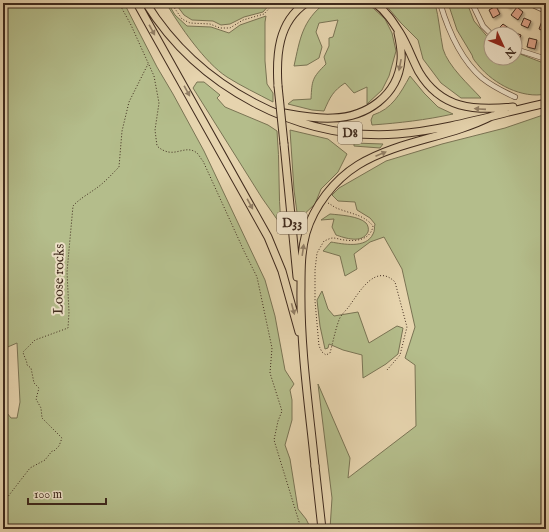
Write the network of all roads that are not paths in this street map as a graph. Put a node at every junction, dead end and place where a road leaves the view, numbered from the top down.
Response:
1 (137, 3) edge
2 (146, 3) edge
3 (306, 3) edge
4 (375, 3) edge
5 (440, 3) edge
6 (472, 3) edge
7 (531, 3) edge
8 (546, 11) edge
9 (483, 26) edge
10 (396, 27) junction
11 (523, 52) edge
12 (546, 59) edge
13 (515, 97) dead end
14 (546, 103) edge
15 (533, 106) junction
16 (270, 110) junction
17 (492, 116) junction
18 (301, 303) junction
19 (303, 346) junction
20 (322, 529) edge

1 -> 19 main road
2 - 16 main road, D8
3 - 18 main road, D33, bridge
4 - 10 main road
5 - 13 street
6 - 9 street
7 - 8 street
15 -> 10 main road
10 -> 16 main road
11 - 12 street
14 - 15 main road, D8
15 - 17 main road, D8
16 - 17 main road, D8
18 -> 17 main road
18 - 19 main road, D33
19 - 20 main road, D33

